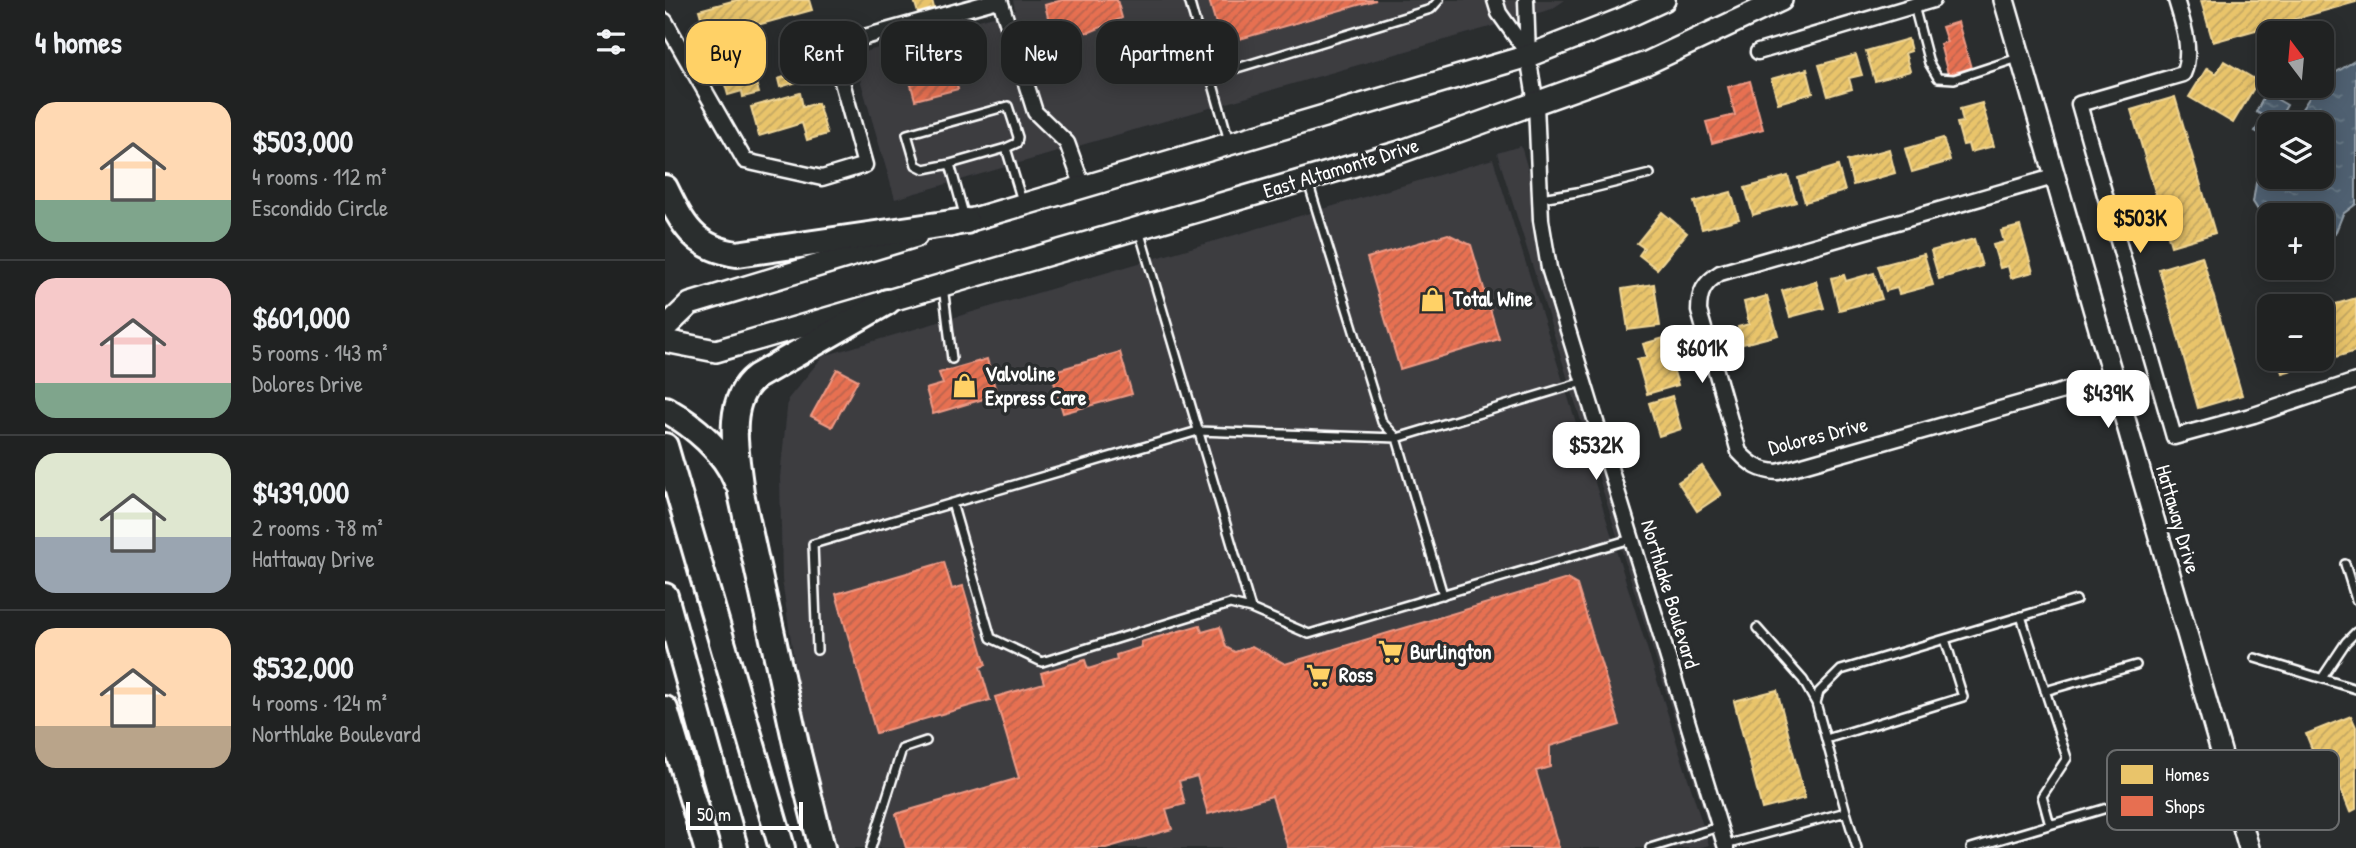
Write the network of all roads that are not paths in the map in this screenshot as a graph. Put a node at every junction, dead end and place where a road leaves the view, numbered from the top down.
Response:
1 (999, 0) edge
2 (1189, 0) edge
3 (1439, 0) edge
4 (1495, 0) edge
5 (1525, 0) edge
6 (1664, 0) edge
7 (1781, 0) edge
8 (1933, 0) edge
9 (2004, 0) edge
10 (2176, 0) edge
11 (1913, 6) junction
12 (665, 21) edge
13 (1195, 21) edge
14 (1758, 52) dead end
15 (1528, 56) junction
16 (2021, 57) junction
17 (1238, 68) edge
18 (1212, 84) edge
19 (1536, 104) junction
20 (1230, 144) junction
21 (1006, 148) junction
22 (950, 164) junction
23 (1650, 174) dead end
24 (2057, 176) junction
25 (1307, 179) junction
26 (1083, 187) junction
27 (665, 188) edge
28 (1540, 198) junction
29 (1023, 205) junction
30 (966, 221) junction
31 (1139, 228) junction
32 (943, 285) junction
33 (887, 302) junction
34 (665, 328) edge
35 (665, 341) edge
36 (952, 359) dead end
37 (2113, 377) junction
38 (2356, 381) edge
39 (1583, 382) junction
40 (672, 412) edge
41 (1198, 430) junction
42 (1397, 438) junction
43 (665, 446) edge
44 (741, 493) junction
45 (952, 503) junction
46 (1631, 539) junction
47 (2346, 564) dead end
48 (1443, 595) junction
49 (665, 596) edge
50 (2076, 600) dead end
51 (2356, 600) edge
52 (1251, 609) junction
53 (2021, 616) junction
54 (1756, 628) dead end
55 (2356, 632) edge
56 (1945, 639) junction
57 (817, 650) dead end
58 (2255, 658) dead end
59 (2136, 666) dead end
60 (2322, 678) junction
61 (2356, 689) edge
62 (2045, 691) junction
63 (1816, 703) junction
64 (665, 709) edge
65 (1826, 739) junction
66 (926, 741) dead end
67 (2221, 750) edge
68 (2107, 808) edge
69 (1846, 812) junction
70 (2050, 825) junction
71 (1719, 827) junction
72 (2244, 830) edge
73 (1725, 846) edge
74 (707, 848) edge
75 (735, 848) edge
76 (782, 848) edge
77 (822, 848) edge
78 (870, 848) edge
79 (1650, 848) edge
80 (1857, 848) edge
81 (1971, 848) edge
82 (2249, 848) edge

1 - 12 street
1 - 26 street
2 - 13 lane
3 - 17 lane
4 - 15 street
5 - 15 street, Northlake Boulevard
6 - 15 main road
7 - 19 main road, East Altamonte Drive
8 - 11 street
9 - 16 street, Hattaway Drive
10 - 38 street
11 - 14 street
11 - 16 lane
15 - 19 street, Northlake Boulevard
15 - 20 main road
16 - 24 street, Hattaway Drive
18 - 20 lane
19 - 25 main road, East Altamonte Drive
19 - 28 street, Northlake Boulevard
20 - 26 main road
21 - 22 lane
21 - 22 lane
21 - 29 lane
22 - 30 lane
23 - 28 lane
24 - 37 street, Hattaway Drive
24 - 37 street, Dolores Drive
25 - 31 main road, East Altamonte Drive
25 - 42 lane
26 - 29 main road
27 - 30 highway
28 - 39 street, Northlake Boulevard
29 - 30 main road
30 - 34 main road
31 - 32 main road, East Altamonte Drive
31 - 41 lane
32 - 33 main road, East Altamonte Drive
32 - 36 lane
33 - 35 main road, East Altamonte Drive
33 - 44 highway
37 - 67 street, Hattaway Drive
39 - 42 lane
39 - 46 street, Northlake Boulevard
40 - 44 highway
41 - 42 lane
41 - 45 lane
41 - 52 lane
42 - 48 lane
43 - 76 highway
44 - 77 highway
45 - 52 lane
45 - 57 lane
46 - 48 lane
46 - 71 street, Northlake Boulevard
47 - 51 lane
48 - 52 lane
49 - 75 highway
50 - 53 lane
53 - 56 lane
53 - 62 lane
54 - 63 lane
55 - 60 lane
56 - 63 lane
56 - 65 lane
58 - 60 lane
59 - 62 lane
60 - 61 lane
62 - 70 lane
63 - 65 lane
64 - 74 highway
65 - 69 lane
66 - 78 lane
68 - 70 lane
69 - 73 lane
69 - 80 lane
70 - 81 lane
71 - 73 street, Northlake Boulevard
71 - 79 lane
72 - 82 street, Hattaway Drive

